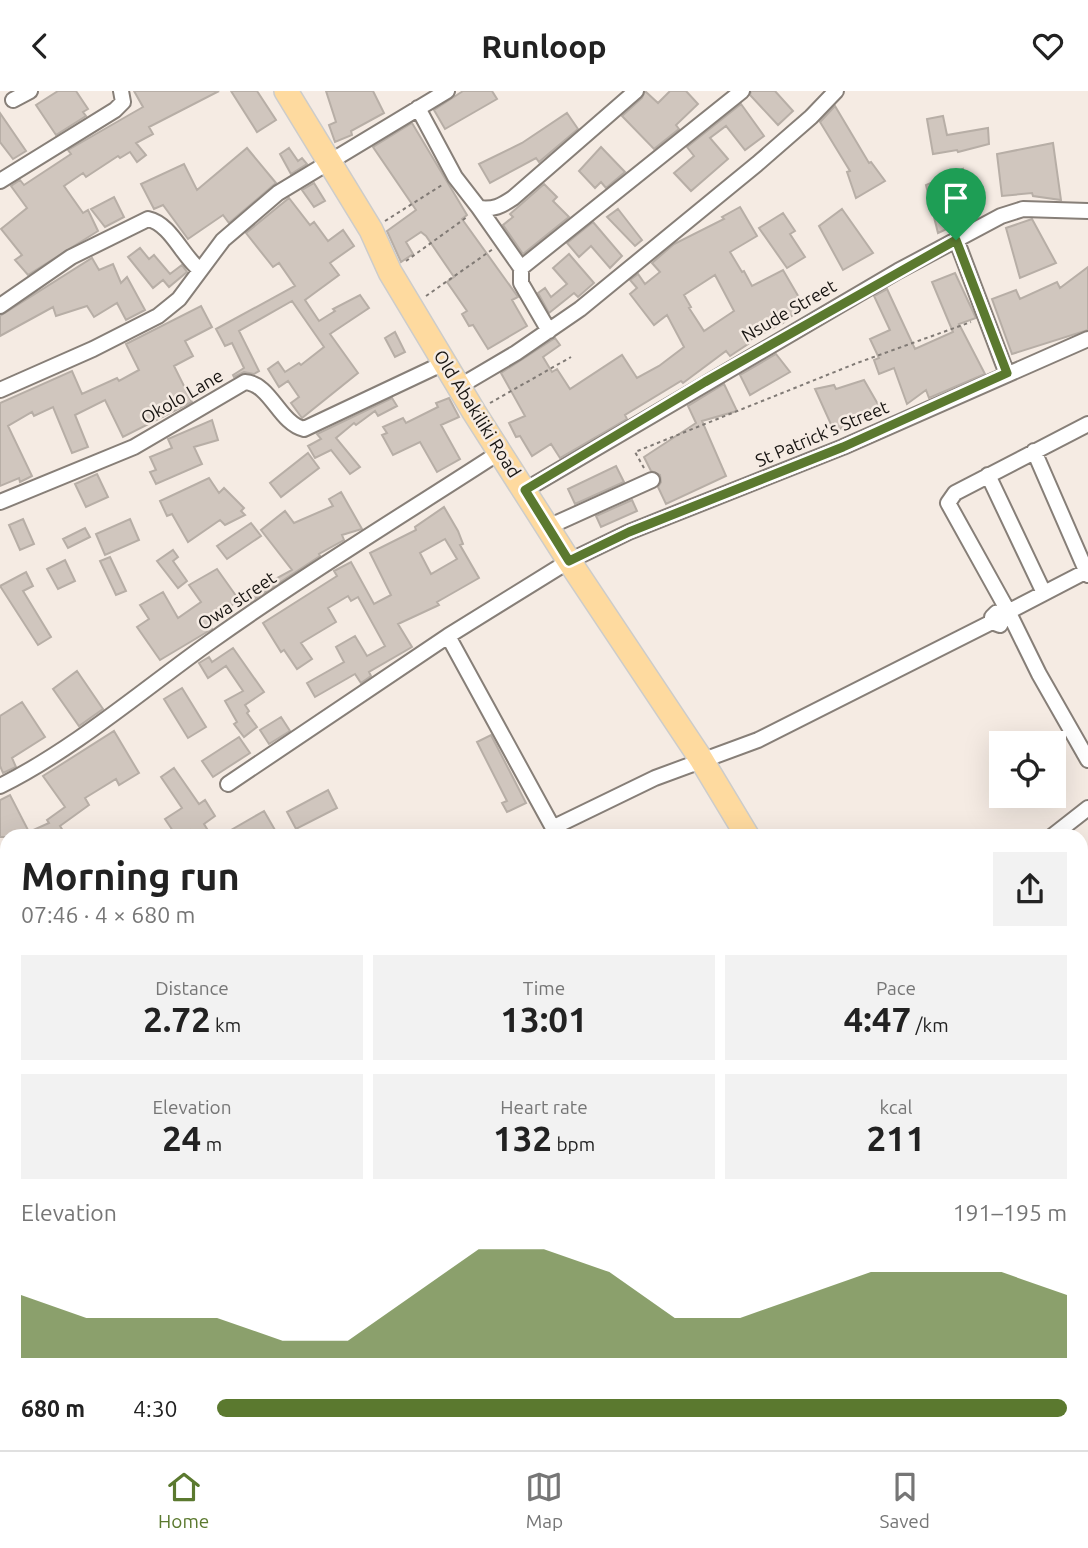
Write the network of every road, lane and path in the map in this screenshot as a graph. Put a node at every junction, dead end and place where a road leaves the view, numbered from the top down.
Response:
1 (30, 91) edge
2 (121, 91) edge
3 (286, 91) edge
4 (447, 91) edge
5 (636, 91) edge
6 (742, 91) edge
7 (836, 91) edge
8 (13, 100) dead end
9 (418, 108) junction
10 (328, 162) junction
11 (455, 177) junction
12 (0, 181) edge
13 (480, 208) junction
14 (1088, 211) edge
15 (371, 230) junction
16 (956, 240) junction
17 (503, 243) junction
18 (522, 268) junction
19 (200, 269) junction
20 (390, 272) junction
21 (0, 306) edge
22 (412, 306) junction
23 (986, 317) junction
24 (549, 331) junction
25 (1088, 339) edge
26 (571, 356) dead end
27 (444, 363) junction
28 (1007, 373) junction
29 (460, 386) junction
30 (0, 390) edge
31 (474, 412) junction
32 (1088, 424) edge
33 (1034, 451) junction
34 (500, 452) junction
35 (988, 475) junction
36 (652, 480) joint
37 (525, 490) junction
38 (0, 502) edge
39 (548, 527) junction
40 (569, 561) junction
41 (1087, 573) edge
42 (1044, 593) junction
43 (1001, 616) junction
44 (448, 636) junction
45 (701, 759) junction
46 (1088, 760) edge
47 (228, 784) dead end
48 (0, 786) edge
49 (1088, 808) edge
50 (554, 829) edge
51 (562, 829) edge
52 (743, 829) edge
53 (1061, 829) edge

1 - 8 street
2 - 12 street
3 - 10 main road, Old Abakiliki Road
4 - 9 street
5 - 13 street
6 - 18 street
7 - 24 street
9 - 10 street
9 - 11 street
10 - 15 main road, Old Abakiliki Road
10 - 19 street
11 - 13 street
11 - 15 path
13 - 17 street
13 - 20 path
14 - 16 street, Nsude Street
15 - 20 main road, Old Abakiliki Road
16 - 23 street
16 - 37 street, Nsude Street
17 - 18 street
17 - 22 path
18 - 24 street
19 - 21 street
19 - 30 street
20 - 22 main road, Old Abakiliki Road
22 - 27 main road, Old Abakiliki Road
23 - 28 street
23 - 36 path
24 - 29 street
25 - 28 street, St Patrick's Street
26 - 31 path
27 - 29 main road, Old Abakiliki Road
27 - 38 street, Okolo Lane
28 - 40 street, St Patrick's Street
29 - 31 main road, Old Abakiliki Road
31 - 34 main road, Old Abakiliki Road
32 - 33 street
33 - 35 street
33 - 41 street
34 - 37 main road, Old Abakiliki Road
34 - 48 street, Owa street
35 - 42 street
35 - 43 street
36 - 39 street
37 - 39 main road, Old Abakiliki Road
39 - 40 main road, Old Abakiliki Road
40 - 44 street, St Patrick's Street
40 - 45 main road, Old Abakiliki Road
41 - 42 street
42 - 43 street
43 - 45 street
43 - 46 street
44 - 47 street, St Patrick's Street
44 - 50 street
45 - 51 street
45 - 52 main road, Old Abakiliki Road
49 - 53 street

